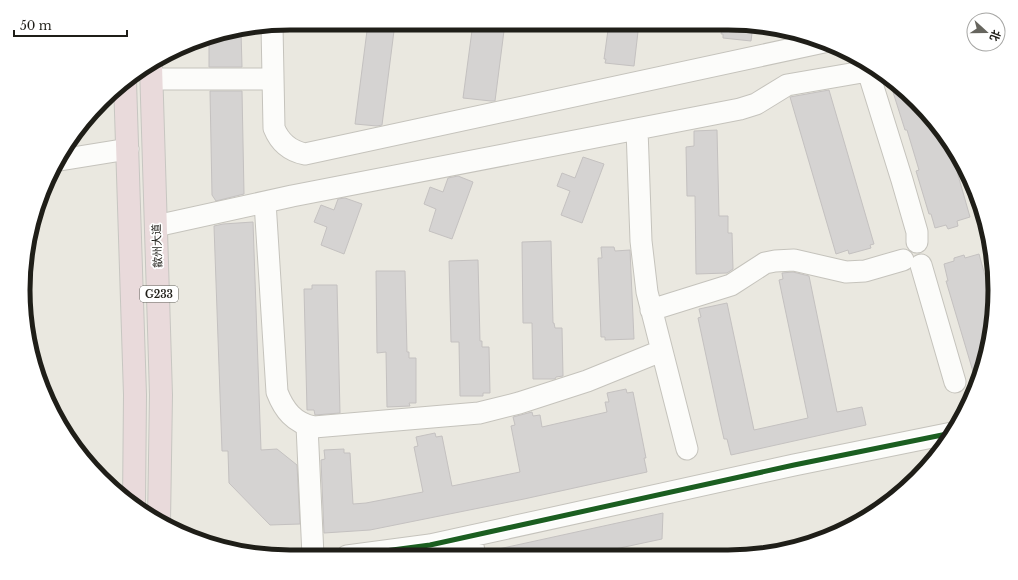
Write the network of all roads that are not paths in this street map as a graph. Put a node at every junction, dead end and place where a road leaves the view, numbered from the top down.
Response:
1 (272, 31) edge
2 (813, 44) edge
3 (867, 71) edge
4 (151, 72) edge
5 (868, 72) edge
6 (273, 79) junction
7 (125, 90) edge
8 (637, 129) junction
9 (128, 149) junction
10 (66, 159) edge
11 (264, 202) junction
12 (156, 226) junction
13 (912, 262) junction
14 (651, 310) junction
15 (662, 351) junction
16 (955, 382) dead end
17 (307, 426) junction
18 (944, 435) edge
19 (687, 450) dead end
20 (134, 498) edge
21 (159, 514) edge
22 (473, 546) edge
23 (313, 550) edge
24 (435, 550) edge

1 - 6 street
2 - 6 street
3 - 8 street
4 - 6 street
4 - 12 highway, 歙州大道 / G233
5 - 13 street
7 - 9 highway, G233
8 - 11 street
8 - 14 street
9 - 10 street
9 - 20 highway, G233
11 - 12 street
11 - 17 street
12 - 21 highway, 歙州大道 / G233
13 - 14 street
13 - 16 street
14 - 15 street
15 - 17 street
15 - 19 street
17 - 23 street
18 - 22 street
22 - 24 street

